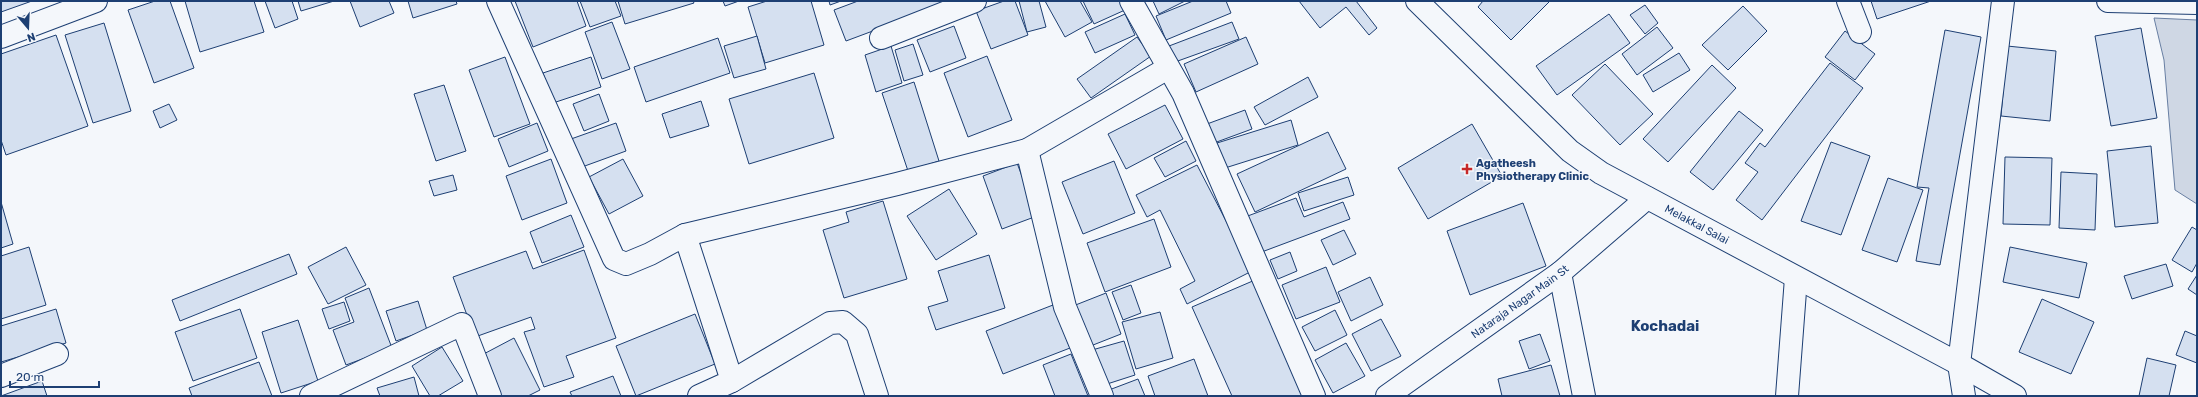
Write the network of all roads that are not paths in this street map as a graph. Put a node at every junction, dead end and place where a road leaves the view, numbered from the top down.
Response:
1 (96, 1) edge
2 (498, 1) edge
3 (975, 1) edge
4 (1131, 1) edge
5 (1417, 1) edge
6 (1848, 1) edge
7 (2003, 1) edge
8 (2108, 1) edge
9 (2197, 3) edge
10 (1860, 32) dead end
11 (1, 37) edge
12 (881, 38) dead end
13 (1168, 68) junction
14 (1027, 150) junction
15 (1646, 198) junction
16 (685, 235) junction
17 (1560, 273) junction
18 (1796, 278) junction
19 (57, 354) dead end
20 (1959, 364) junction
21 (1, 376) edge
22 (732, 381) junction
23 (311, 396) edge
24 (490, 396) edge
25 (698, 396) edge
26 (877, 396) edge
27 (1102, 396) edge
28 (1314, 396) edge
29 (1387, 396) edge
30 (1584, 396) edge
31 (1788, 396) edge
32 (1964, 396) edge
33 (2015, 396) edge

1 - 11 street
2 - 16 street
3 - 12 street
4 - 13 street
5 - 15 street, Melakkal Salai
6 - 10 street
7 - 20 street
8 - 9 street
13 - 14 street
13 - 28 street
14 - 16 street
14 - 27 street
15 - 17 street, Nataraja Nagar Main St
15 - 18 street, Melakkal Salai
16 - 22 street
17 - 29 street, Nataraja Nagar Main St
17 - 30 street
18 - 20 street, Melakkal Salai
18 - 31 street
19 - 21 street
20 - 32 street
20 - 33 street, Melakkal Salai
22 - 25 street
22 - 26 street
23 - 24 street

